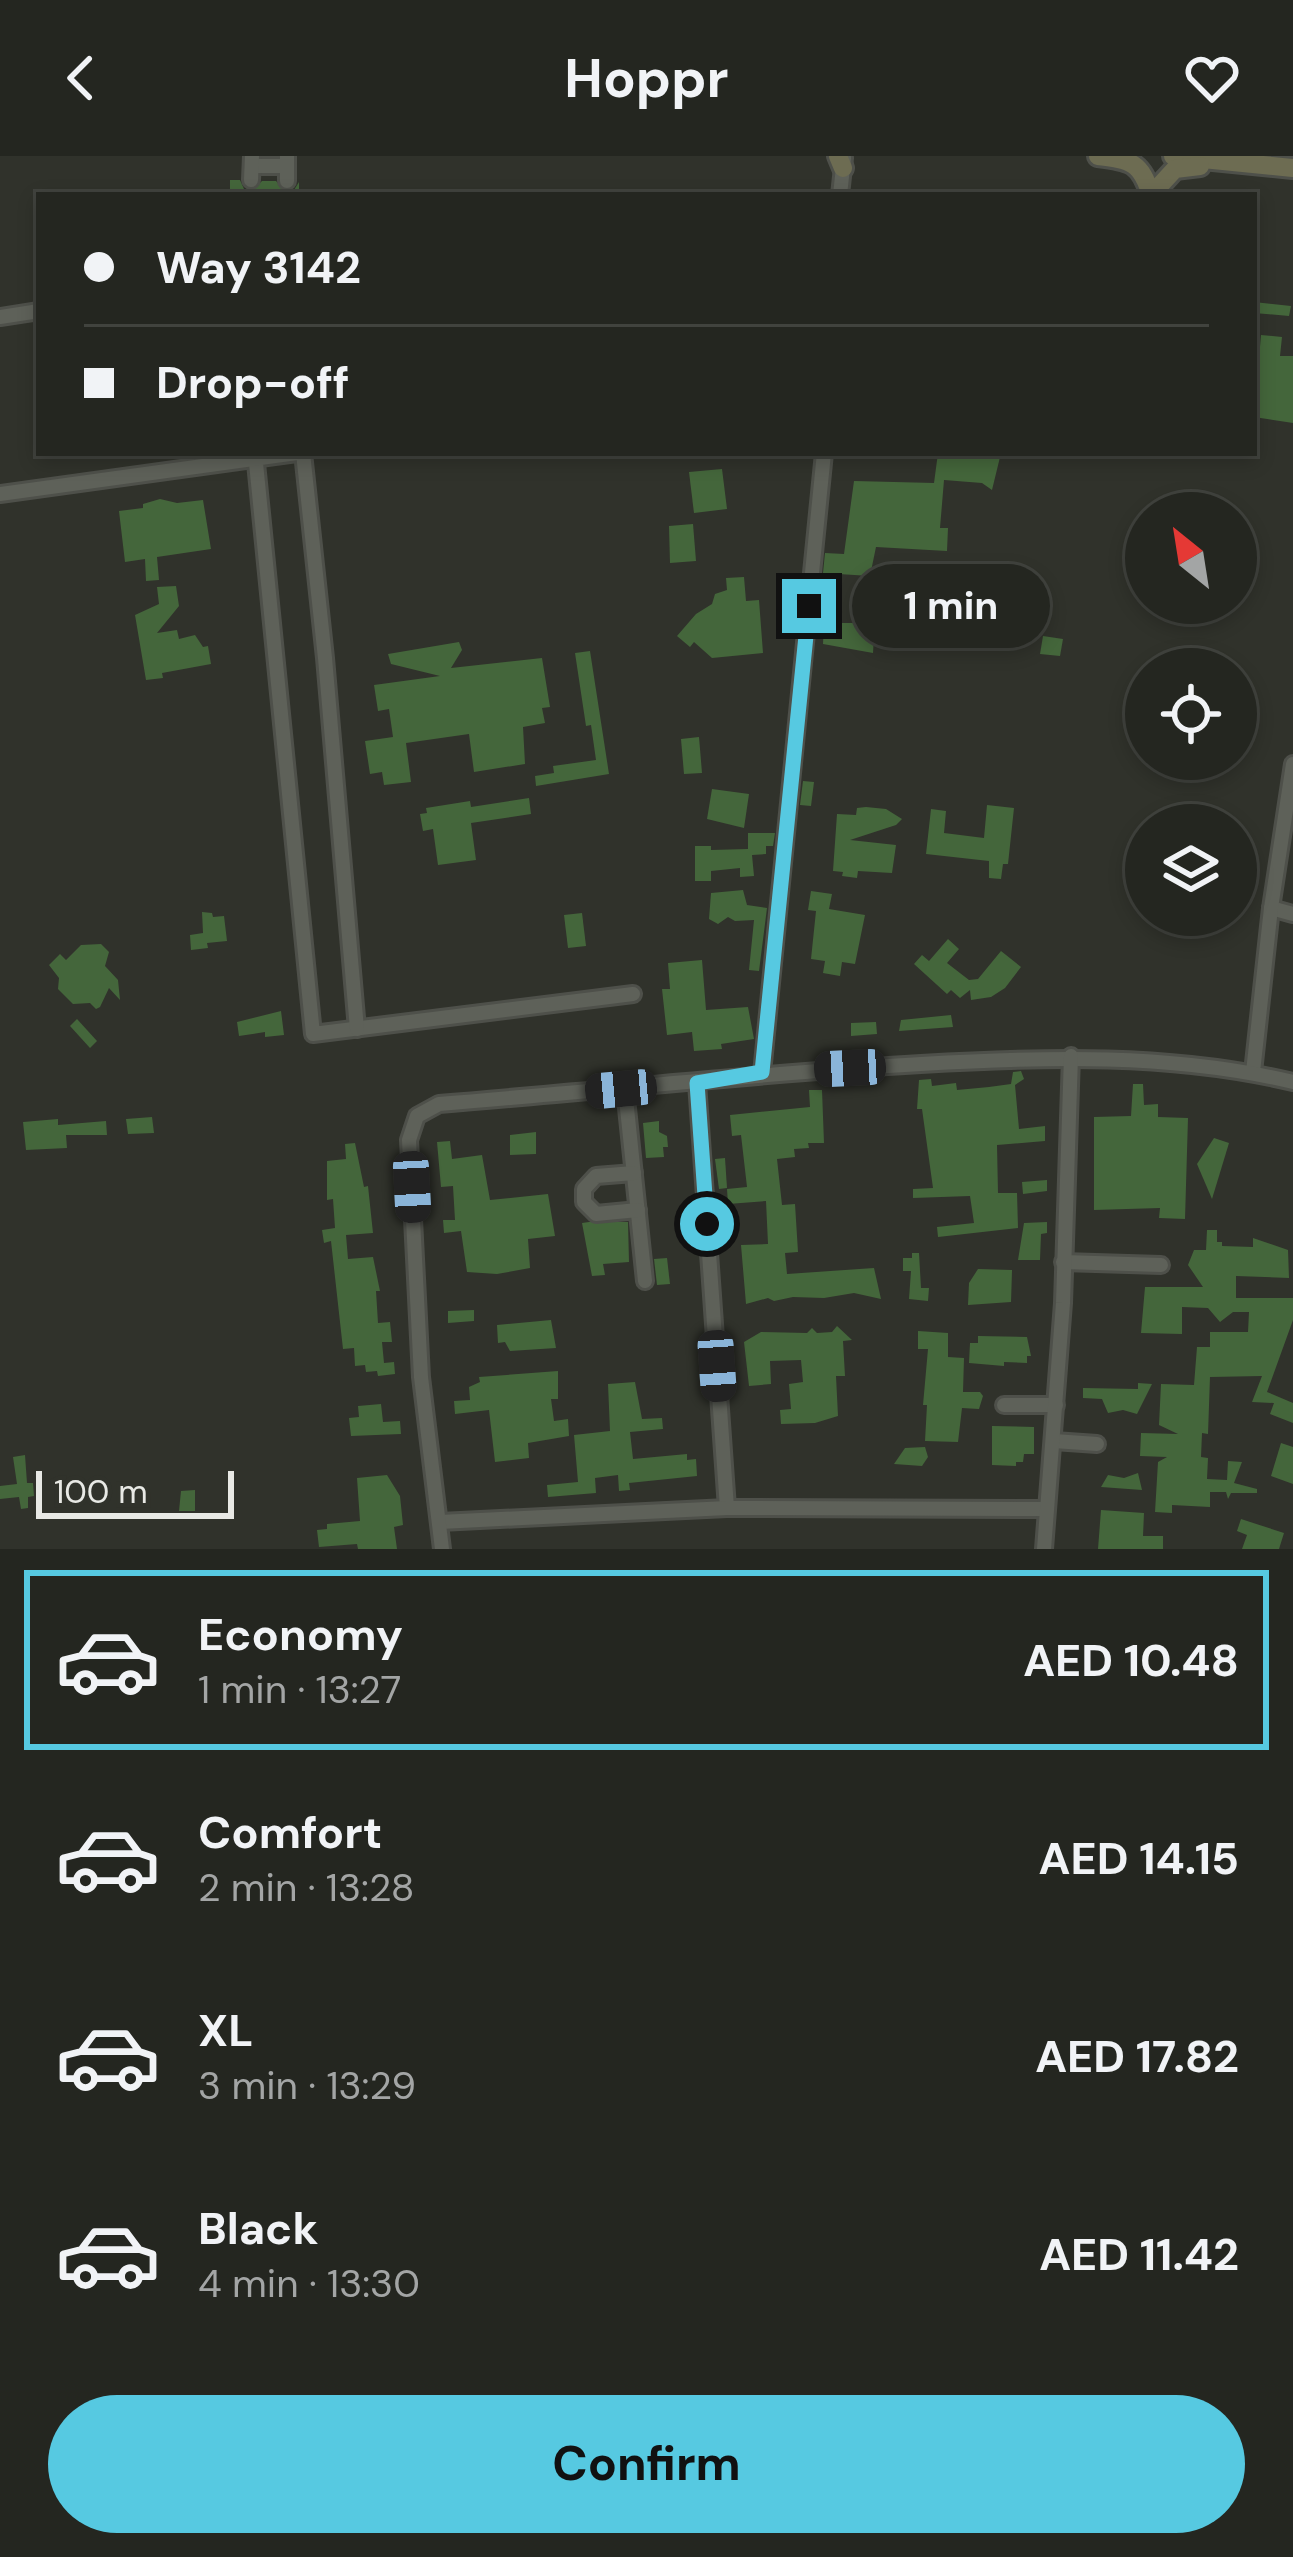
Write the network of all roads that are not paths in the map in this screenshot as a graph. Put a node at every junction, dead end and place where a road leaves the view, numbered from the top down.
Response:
1 (1098, 156) edge
2 (1173, 156) edge
3 (842, 160) edge
4 (1226, 161) junction
5 (252, 168) edge
6 (287, 168) edge
7 (1293, 168) edge
8 (840, 192) edge
9 (1150, 192) edge
10 (1154, 192) edge
11 (36, 311) edge
12 (0, 316) edge
13 (255, 456) edge
14 (300, 456) edge
15 (824, 456) edge
16 (0, 494) edge
17 (1293, 764) edge
18 (1271, 908) junction
19 (1293, 914) edge
20 (633, 994) dead end
21 (356, 1029) junction
22 (1071, 1056) junction
23 (762, 1072) junction
24 (1253, 1072) junction
25 (1293, 1082) edge
26 (697, 1083) junction
27 (625, 1089) junction
28 (634, 1173) junction
29 (638, 1210) junction
30 (1063, 1262) junction
31 (1161, 1265) dead end
32 (645, 1281) dead end
33 (1004, 1405) dead end
34 (1056, 1405) junction
35 (1054, 1442) junction
36 (1097, 1444) dead end
37 (727, 1508) junction
38 (1045, 1509) junction
39 (440, 1522) junction
40 (442, 1549) edge
41 (1044, 1549) edge

1 - 9 street
2 - 4 street
3 - 8 street
4 - 7 street
4 - 10 street
5 - 6 street
11 - 12 street
13 - 16 street
13 - 21 street
14 - 21 street
15 - 23 street
17 - 18 street
18 - 19 street
18 - 24 street
20 - 21 street
22 - 23 street
22 - 24 street
22 - 30 street
23 - 26 street
24 - 25 street
26 - 27 street
26 - 37 street
27 - 28 street
27 - 39 street
28 - 29 street
28 - 29 street
29 - 32 street
30 - 31 street
30 - 34 street
33 - 34 street
34 - 35 street
35 - 36 street
35 - 38 street
37 - 38 street
37 - 39 street
38 - 41 street
39 - 40 street

